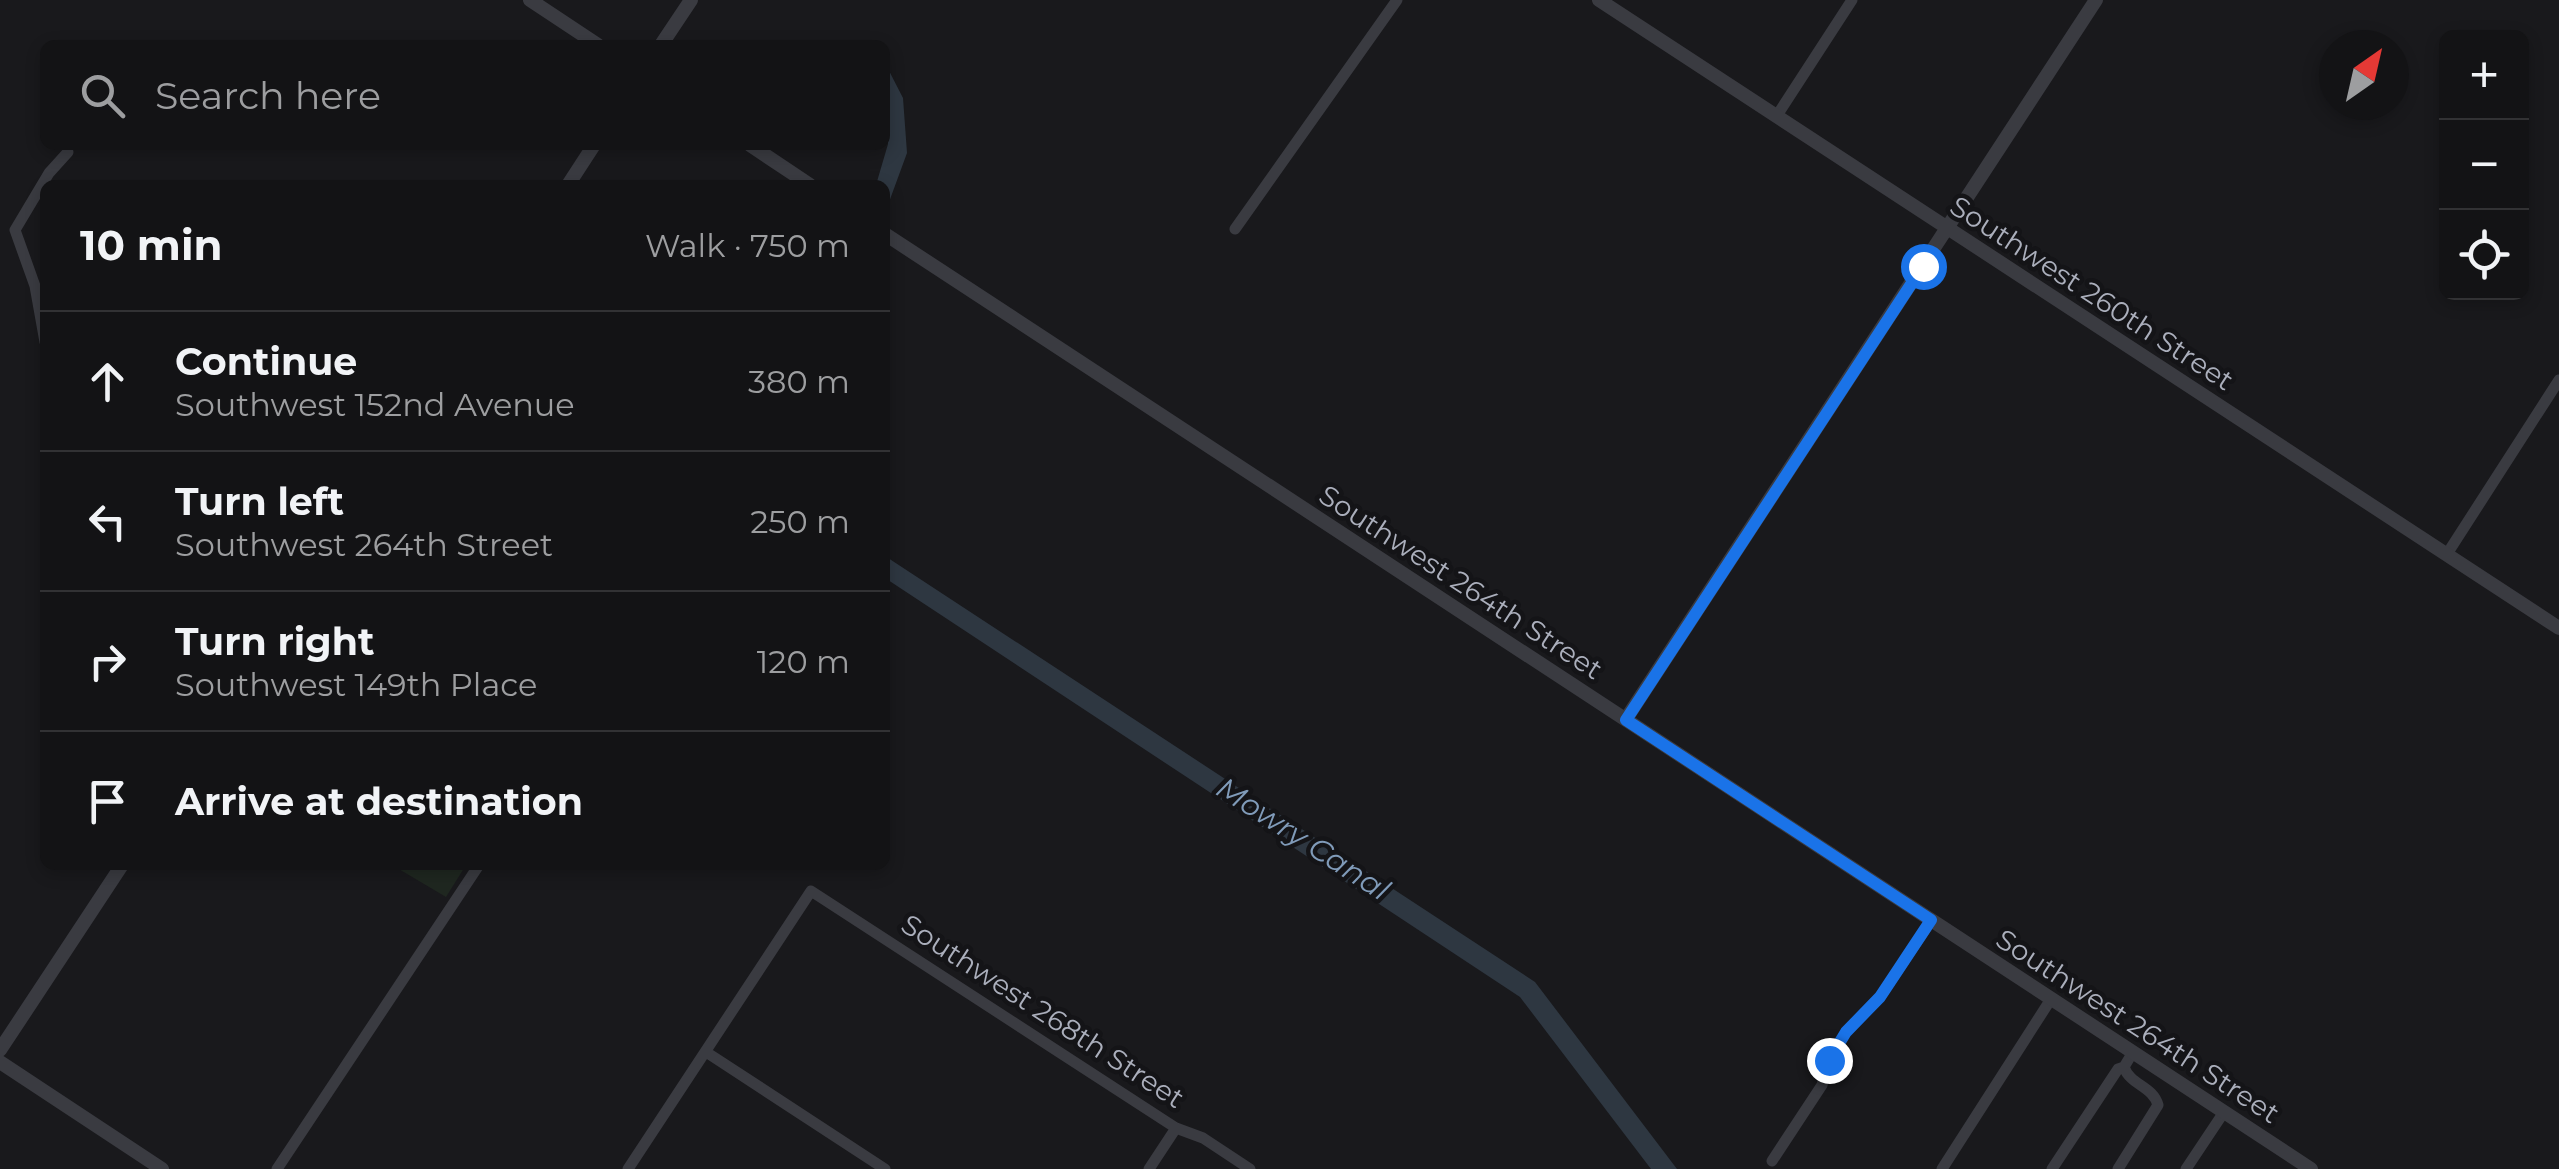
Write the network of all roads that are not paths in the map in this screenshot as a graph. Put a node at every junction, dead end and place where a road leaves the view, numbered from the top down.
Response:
1 (530, 0) edge
2 (690, 0) edge
3 (1397, 0) edge
4 (1599, 0) edge
5 (1852, 0) edge
6 (2096, 0) edge
7 (590, 40) edge
8 (663, 40) edge
9 (1776, 116) junction
10 (591, 150) edge
11 (758, 150) edge
12 (68, 152) dead end
13 (44, 180) edge
14 (571, 180) edge
15 (802, 180) edge
16 (40, 187) edge
17 (1948, 228) junction
18 (1235, 230) dead end
19 (890, 237) edge
20 (40, 311) edge
21 (2559, 380) edge
22 (2446, 554) junction
23 (2559, 628) edge
24 (1626, 720) junction
25 (119, 870) edge
26 (476, 870) edge
27 (1931, 920) junction
28 (2051, 999) junction
29 (0, 1050) edge
30 (706, 1052) junction
31 (2133, 1052) junction
32 (0, 1062) edge
33 (2124, 1067) junction
34 (2224, 1112) junction
35 (1176, 1128) junction
36 (1772, 1161) dead end
37 (162, 1169) edge
38 (278, 1169) edge
39 (628, 1169) edge
40 (885, 1169) edge
41 (1149, 1169) edge
42 (1250, 1169) edge
43 (1942, 1169) edge
44 (2052, 1169) edge
45 (2118, 1169) edge
46 (2186, 1169) edge
47 (2310, 1169) edge

1 - 7 street
2 - 8 street
3 - 18 street
4 - 9 street, Southwest 260th Street
5 - 9 street
6 - 17 street
9 - 17 street, Southwest 260th Street
10 - 14 street
11 - 15 street
12 - 13 street
16 - 20 street
17 - 22 street, Southwest 260th Street
17 - 24 street
19 - 24 street, Southwest 264th Street
21 - 22 street
22 - 23 street, Southwest 260th Street
24 - 27 street, Southwest 264th Street
25 - 29 street
26 - 38 street
27 - 28 street, Southwest 264th Street
27 - 36 street
28 - 31 street, Southwest 264th Street
28 - 43 street
30 - 35 street, Southwest 268th Street
30 - 39 street
30 - 40 street
31 - 33 street
31 - 34 street, Southwest 264th Street
32 - 37 street
33 - 44 street
33 - 45 street
34 - 46 street
34 - 47 street, Southwest 264th Street
35 - 41 street
35 - 42 street, Southwest 268th Street

